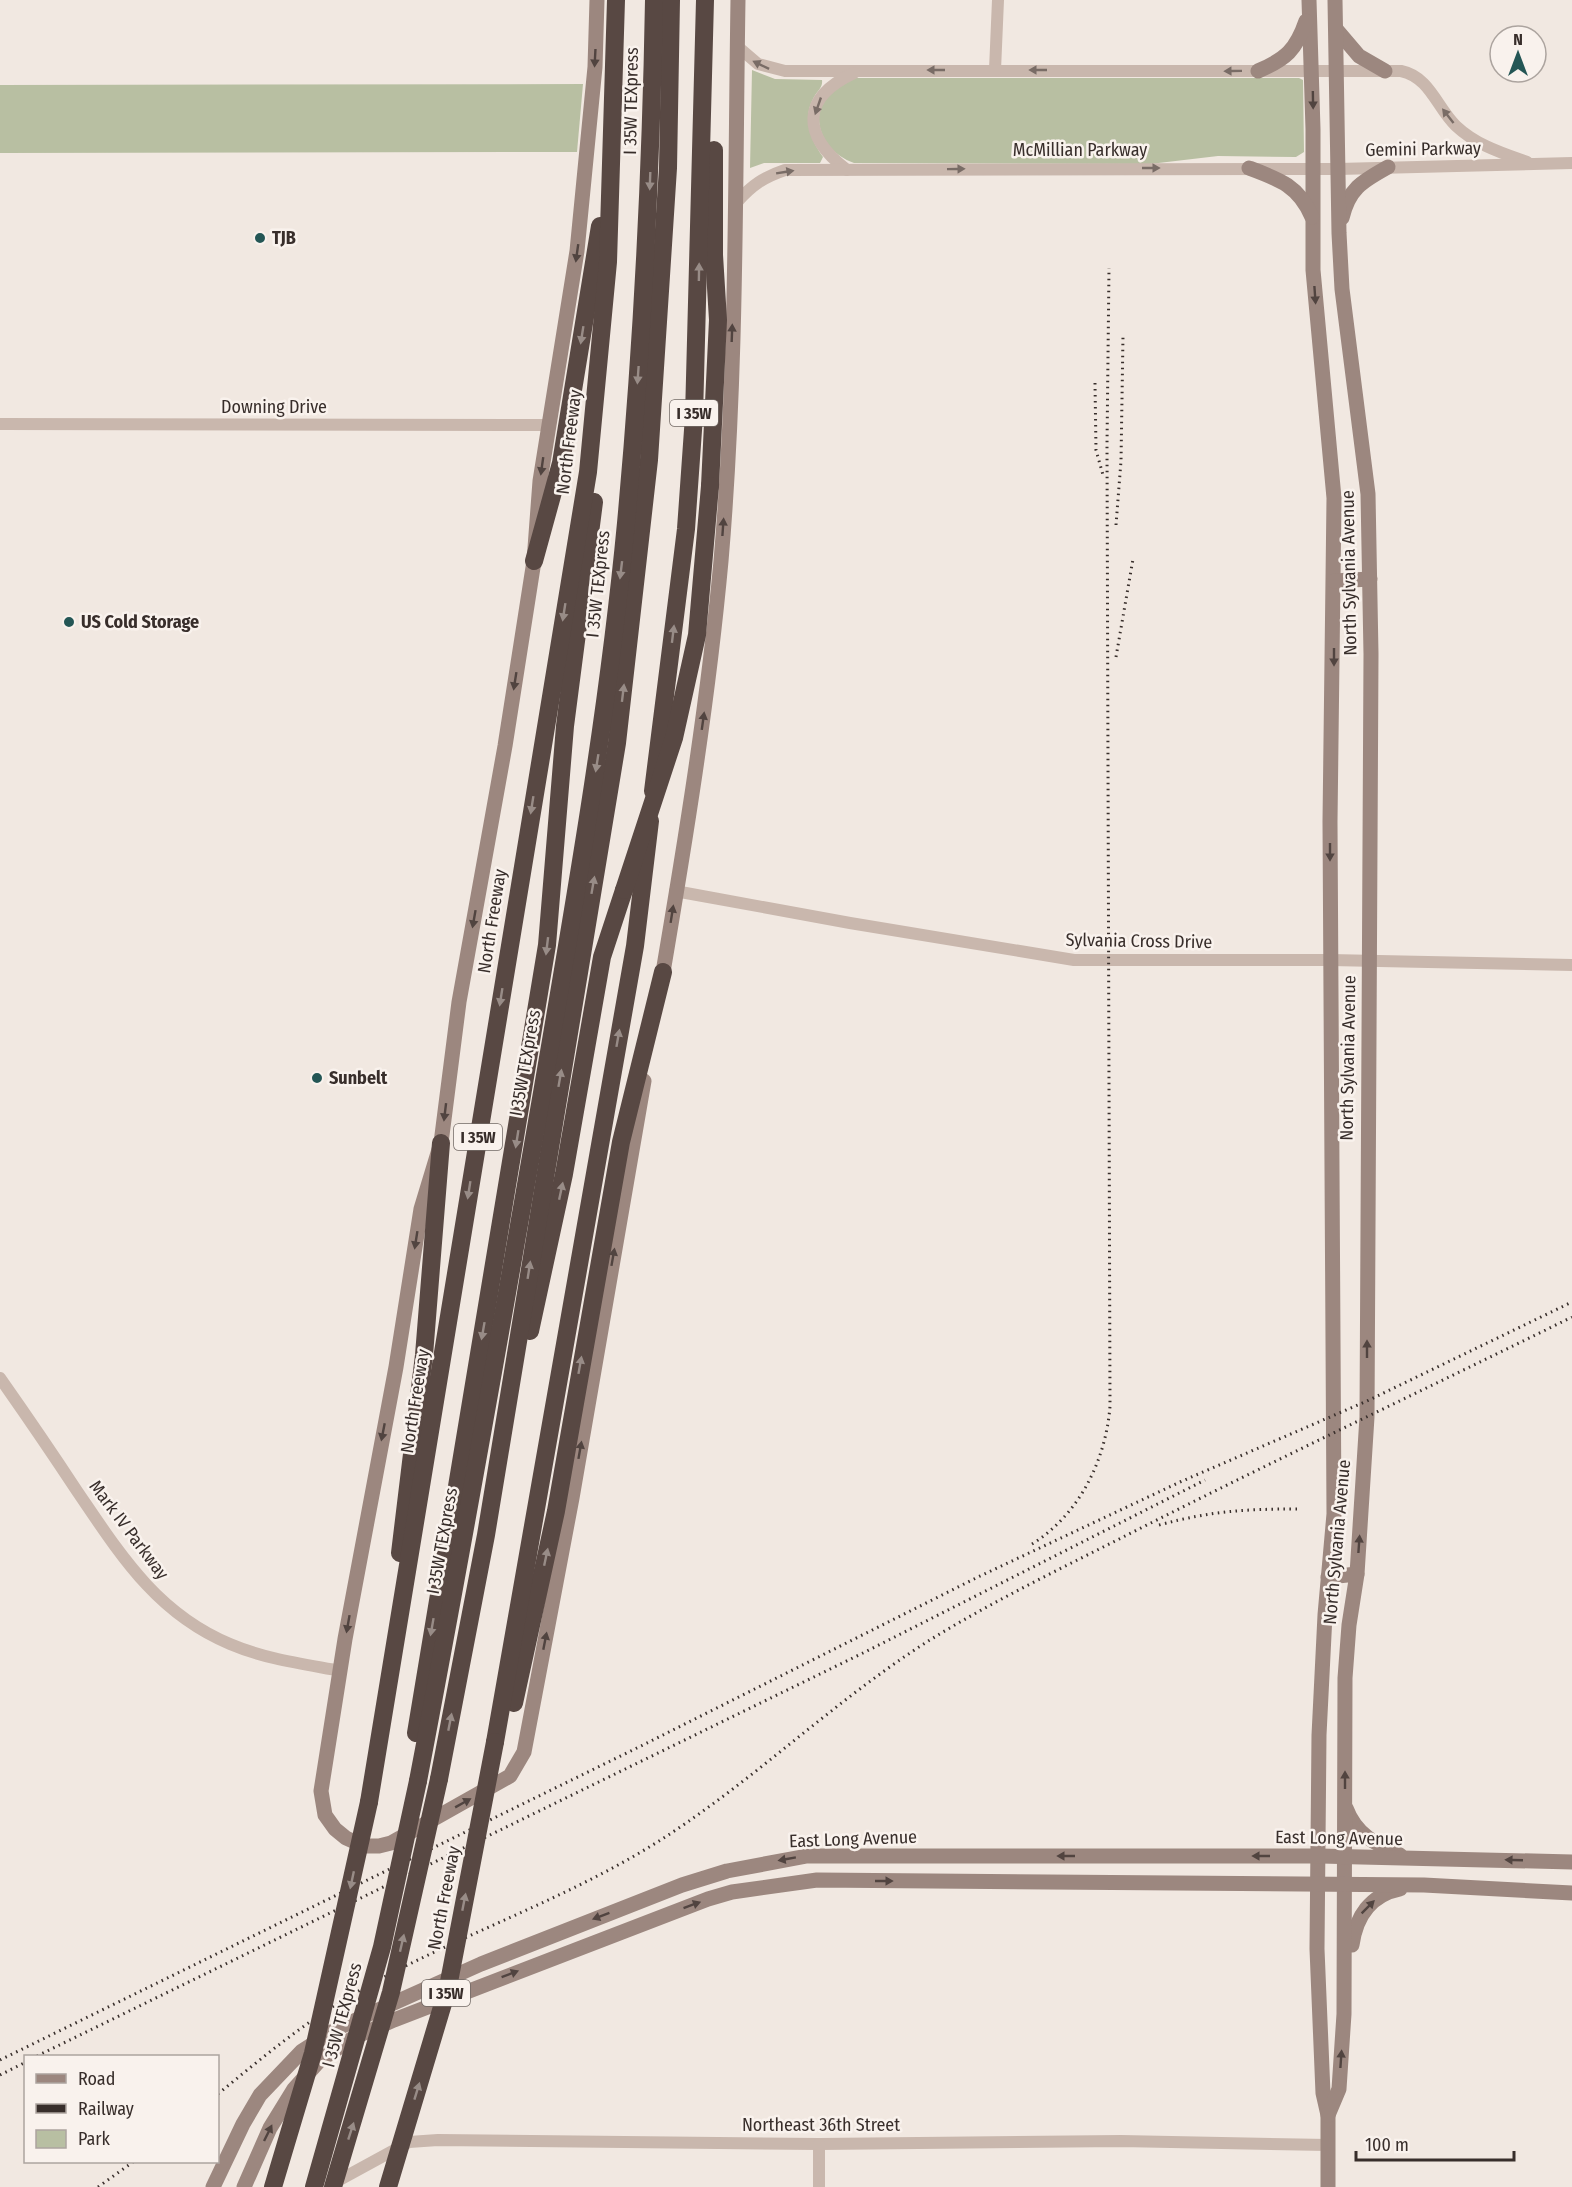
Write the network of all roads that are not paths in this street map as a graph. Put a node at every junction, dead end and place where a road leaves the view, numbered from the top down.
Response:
1 (597, 0) edge
2 (616, 0) edge
3 (654, 0) edge
4 (671, 0) edge
5 (738, 0) edge
6 (998, 0) edge
7 (1335, 0) edge
8 (705, 2) edge
9 (1309, 6) edge
10 (1335, 28) junction
11 (737, 46) junction
12 (861, 70) junction
13 (995, 70) junction
14 (1336, 70) junction
15 (1258, 71) junction
16 (1312, 71) junction
17 (1385, 71) junction
18 (1534, 164) junction
19 (1572, 164) edge
20 (1388, 167) junction
21 (1249, 168) junction
22 (1313, 169) junction
23 (1338, 169) junction
24 (847, 170) junction
25 (610, 196) junction
26 (737, 202) junction
27 (1314, 222) junction
28 (1339, 233) junction
29 (0, 424) edge
30 (548, 425) junction
31 (588, 472) junction
32 (534, 561) junction
33 (1370, 579) junction
34 (1334, 581) junction
35 (675, 891) junction
36 (1330, 960) junction
37 (1369, 961) junction
38 (1572, 965) edge
39 (663, 972) junction
40 (441, 1143) junction
41 (0, 1378) edge
42 (486, 1535) junction
43 (1357, 1574) junction
44 (1328, 1576) junction
45 (399, 1619) junction
46 (341, 1671) junction
47 (501, 1740) junction
48 (413, 1783) junction
49 (1345, 1803) junction
50 (1010, 1856) junction
51 (1320, 1856) junction
52 (1345, 1857) junction
53 (1406, 1858) junction
54 (1572, 1862) edge
55 (1010, 1882) junction
56 (1317, 1884) junction
57 (1345, 1884) junction
58 (1424, 1885) junction
59 (1572, 1893) edge
60 (573, 1928) junction
61 (581, 1946) junction
62 (481, 1964) junction
63 (486, 1984) junction
64 (1344, 2008) junction
65 (1320, 2014) junction
66 (1328, 2115) junction
67 (819, 2144) junction
68 (1328, 2145) junction
69 (213, 2187) edge
70 (244, 2187) edge
71 (273, 2187) edge
72 (314, 2187) edge
73 (325, 2187) edge
74 (333, 2187) edge
75 (388, 2187) edge
76 (819, 2187) edge
77 (1328, 2187) edge

1 -> 30 main road, North Freeway
2 - 25 highway, North Freeway / I 35W
3 -> 48 highway, I 35W TEXpress
42 -> 4 highway, I 35W TEXpress
5 - 11 main road, North Freeway
6 - 13 street
7 - 10 main road, North Sylvania Avenue
42 -> 8 highway, bridge
47 -> 8 highway, I 35W
9 - 15 main road
9 - 16 main road, North Sylvania Avenue
10 - 14 main road, North Sylvania Avenue
10 - 17 main road
12 -> 11 street
11 - 26 main road, North Freeway
13 -> 12 street
12 -> 24 street
15 -> 13 street
14 - 16 street, Gemini Parkway
14 - 17 street, Gemini Parkway
14 - 23 main road, North Sylvania Avenue
15 - 16 street
16 -> 22 main road, North Sylvania Avenue
18 -> 17 street, Gemini Parkway
18 - 19 street, Gemini Parkway
18 - 20 street, Gemini Parkway
20 - 23 street, Gemini Parkway
20 - 28 main road
21 - 22 street, McMillian Parkway
24 -> 21 street, McMillian Parkway
21 - 27 main road
22 - 23 street, Gemini Parkway
22 - 27 main road, North Sylvania Avenue
23 - 28 main road, North Sylvania Avenue
26 -> 24 street, McMillian Parkway
25 - 31 highway, North Freeway / I 35W
25 -> 32 highway
35 -> 26 main road, North Freeway
27 -> 34 main road, North Sylvania Avenue
28 - 33 main road, North Sylvania Avenue
29 - 30 street, Downing Drive
30 -> 32 main road, North Freeway
31 -> 45 highway, North Freeway / I 35W
31 -> 48 highway
32 -> 40 main road, North Freeway
33 - 34 main road
33 - 37 main road, North Sylvania Avenue
34 -> 36 main road, North Sylvania Avenue
35 - 36 street, Sylvania Cross Drive
39 -> 35 main road, North Freeway
36 - 37 street, Sylvania Cross Drive
36 - 44 main road, North Sylvania Avenue
37 - 38 street, Sylvania Cross Drive
43 -> 37 main road, North Sylvania Avenue
46 -> 39 main road, North Freeway
47 -> 39 highway
40 - 45 highway
40 -> 46 main road, North Freeway
41 - 46 street, Mark IV Parkway
74 -> 42 highway, I 35W TEXpress, bridge
43 - 44 main road
49 -> 43 main road, North Sylvania Avenue
44 - 51 main road, North Sylvania Avenue
45 -> 71 highway, North Freeway / I 35W, bridge
75 -> 47 highway, North Freeway / I 35W, bridge
48 - 72 highway, I 35W TEXpress, bridge
49 - 52 main road, North Sylvania Avenue
49 - 53 main road
51 -> 50 main road, East Long Avenue
50 - 55 main road
50 -> 60 main road, East Long Avenue
51 - 52 main road, East Long Avenue
51 - 56 main road, North Sylvania Avenue
52 - 53 main road, East Long Avenue
52 - 57 main road, North Sylvania Avenue
54 -> 53 main road, East Long Avenue
55 - 56 main road
61 -> 55 main road
56 - 57 main road
56 - 65 main road, North Sylvania Avenue
57 - 58 main road
57 - 64 main road, North Sylvania Avenue
58 - 59 main road
64 -> 58 main road
60 - 61 main road
60 - 62 main road, East Long Avenue
63 -> 61 main road
62 - 63 main road
62 - 69 main road, East Long Avenue
70 -> 63 main road
64 - 65 main road
66 -> 64 main road, North Sylvania Avenue
65 - 66 main road, North Sylvania Avenue
66 - 68 main road, North Sylvania Avenue
67 - 68 street, Northeast 36th Street
67 - 73 street, Northeast 36th Street
67 - 76 street
68 - 77 main road, North Sylvania Avenue

